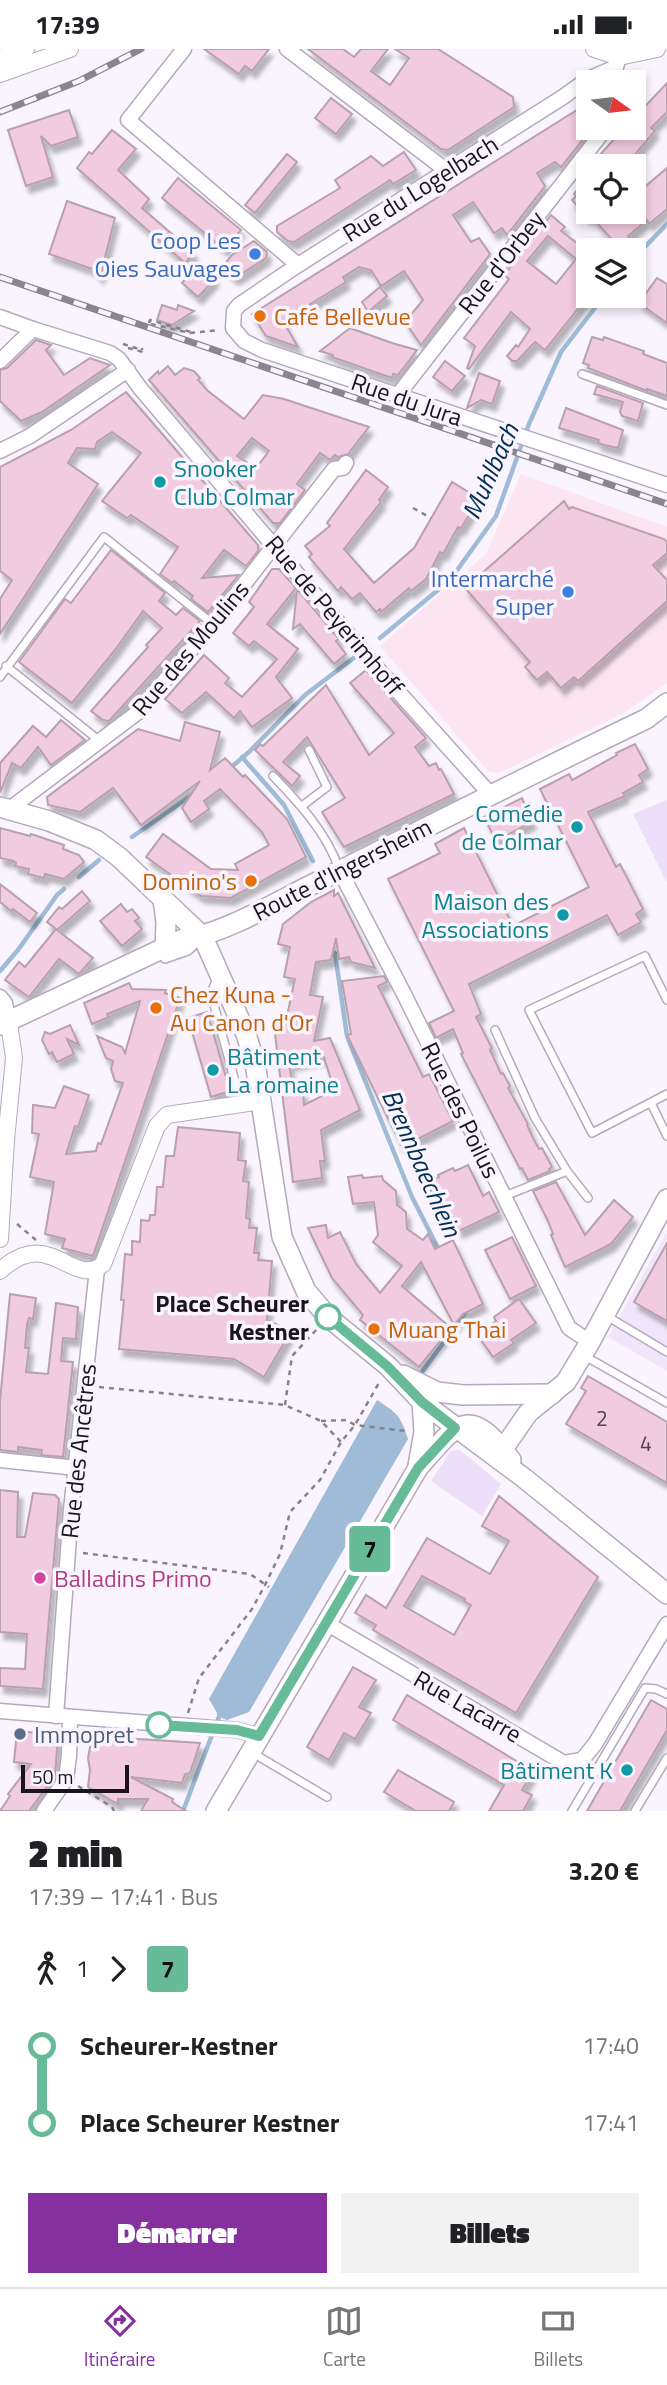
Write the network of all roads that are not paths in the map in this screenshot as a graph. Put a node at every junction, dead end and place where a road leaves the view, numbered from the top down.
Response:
1 (26, 49) edge
2 (70, 49) edge
3 (184, 49) edge
4 (287, 49) edge
5 (593, 49) edge
6 (657, 49) edge
7 (619, 57) junction
8 (0, 58) edge
9 (610, 70) edge
10 (0, 74) edge
11 (576, 89) edge
12 (597, 140) edge
13 (447, 171) junction
14 (298, 265) junction
15 (0, 317) edge
16 (233, 328) joint
17 (33, 330) junction
18 (0, 361) edge
19 (128, 370) junction
20 (582, 374) dead end
21 (397, 396) junction
22 (667, 405) edge
23 (0, 451) edge
24 (346, 463) dead end
25 (667, 485) edge
26 (275, 545) junction
27 (213, 624) junction
28 (6, 666) junction
29 (0, 677) edge
30 (667, 704) edge
31 (101, 742) junction
32 (309, 750) dead end
33 (273, 776) dead end
34 (490, 794) junction
35 (302, 806) junction
36 (4, 809) edge
37 (340, 871) junction
38 (163, 899) junction
39 (203, 937) junction
40 (163, 955) junction
41 (136, 971) dead end
42 (0, 997) edge
43 (667, 1000) edge
44 (3, 1025) edge
45 (495, 1030) dead end
46 (667, 1094) edge
47 (261, 1095) junction
48 (651, 1103) junction
49 (667, 1136) edge
50 (567, 1171) junction
51 (504, 1197) junction
52 (589, 1198) dead end
53 (667, 1199) edge
54 (1, 1214) edge
55 (0, 1239) edge
56 (97, 1269) junction
57 (0, 1271) edge
58 (604, 1315) junction
59 (586, 1348) junction
60 (667, 1352) edge
61 (387, 1366) junction
62 (552, 1394) junction
63 (422, 1402) junction
64 (667, 1403) edge
65 (455, 1428) junction
66 (503, 1449) junction
67 (0, 1460) edge
68 (76, 1468) junction
69 (418, 1468) junction
70 (524, 1478) junction
71 (667, 1594) edge
72 (326, 1623) junction
73 (667, 1624) edge
74 (667, 1694) edge
75 (0, 1711) edge
76 (63, 1717) junction
77 (255, 1744) junction
78 (667, 1758) edge
79 (327, 1797) dead end
80 (44, 1811) edge
81 (216, 1811) edge
82 (572, 1811) edge
83 (635, 1811) edge

1 - 8 street
2 - 10 street
3 - 14 street
4 - 13 street
5 - 7 street
6 - 7 street
7 - 9 street, Rue du Logelbach
11 - 13 street, Rue du Logelbach
12 - 21 street, Rue d'Orbey
13 - 14 street, Rue du Logelbach
14 - 16 street, Rue du Logelbach
15 - 17 street, Rue de Peyerimhoff
16 - 21 street, Rue du Jura
17 - 18 street
17 - 19 street, Rue de Peyerimhoff
19 - 23 street
19 - 26 street, Rue de Peyerimhoff
20 - 22 lane
21 - 25 street, Rue du Jura
24 - 26 street, Rue des Moulins
26 - 27 street, Rue des Moulins
26 - 34 street, Rue de Peyerimhoff
27 - 28 lane
27 - 31 street, Rue des Moulins
28 - 29 lane
28 - 31 lane
30 - 34 main road, Route d'Ingersheim
31 - 36 street, Rue des Moulins
32 - 35 lane
33 - 35 lane
34 - 37 main road, Route d'Ingersheim
35 - 37 lane
36 - 38 main road
37 - 39 main road, Route d'Ingersheim
37 - 51 street, Rue des Poilus
38 - 39 main road
38 - 40 main road
39 - 40 main road, Route d'Ingersheim
39 - 47 main road
40 - 44 main road, Route d'Ingersheim
41 - 44 lane
42 - 44 street
43 - 48 lane
44 - 54 street
45 - 50 lane
46 - 48 lane
47 - 56 street
47 - 61 main road
48 - 49 lane
50 - 51 lane
50 - 52 lane
51 - 59 street, Rue des Poilus
53 - 58 main road
54 - 55 street
56 - 57 street
56 - 68 street, Rue des Ancêtres
58 - 59 main road
58 - 60 lane
59 - 62 main road
59 - 64 lane
61 - 62 main road
61 - 63 main road
62 - 66 main road
63 - 65 main road
63 - 69 main road
65 - 66 main road
65 - 69 main road
65 - 70 main road
66 - 70 main road
67 - 68 street
68 - 76 street, Rue des Ancêtres
69 - 72 main road
70 - 71 main road
72 - 73 street, Rue Lacarre
72 - 77 main road
74 - 82 lane
75 - 76 street
76 - 77 street
76 - 80 street, Rue des Ancêtres
77 - 79 lane
77 - 81 main road
78 - 83 lane

